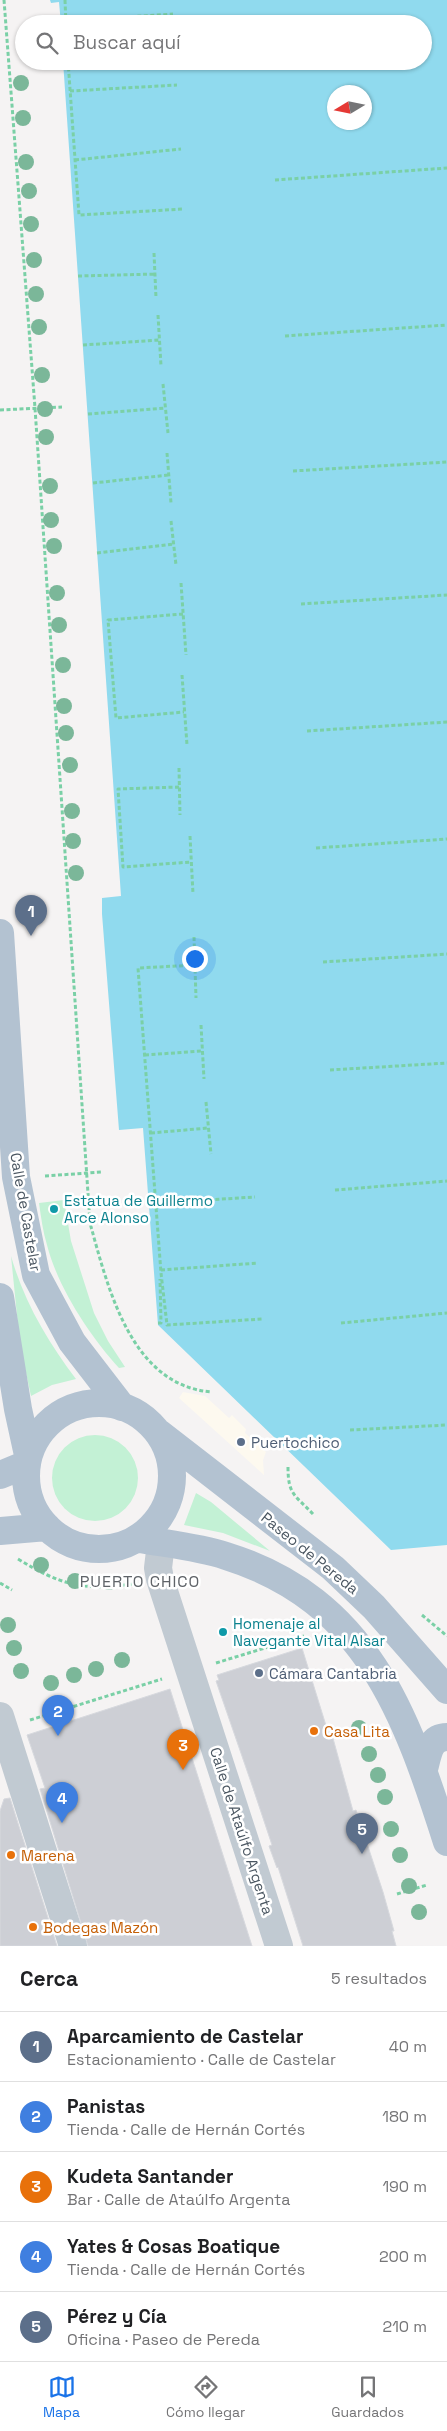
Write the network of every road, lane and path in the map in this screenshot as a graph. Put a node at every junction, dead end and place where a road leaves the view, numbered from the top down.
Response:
1 (4, 0) edge
2 (65, 0) edge
3 (173, 14) dead end
4 (66, 15) edge
5 (160, 15) edge
6 (69, 70) edge
7 (177, 85) dead end
8 (70, 91) junction
9 (181, 149) dead end
10 (75, 160) junction
11 (447, 168) edge
12 (275, 180) dead end
13 (183, 209) dead end
14 (154, 253) dead end
15 (155, 274) junction
16 (78, 276) dead end
17 (156, 298) dead end
18 (158, 315) dead end
19 (447, 325) edge
20 (284, 336) dead end
21 (160, 340) junction
22 (83, 345) dead end
23 (161, 366) dead end
24 (163, 384) dead end
25 (62, 407) dead end
26 (35, 408) junction
27 (165, 408) junction
28 (0, 410) edge
29 (88, 414) dead end
30 (168, 433) dead end
31 (167, 453) dead end
32 (447, 462) edge
33 (293, 471) dead end
34 (169, 475) junction
35 (93, 483) dead end
36 (171, 503) dead end
37 (171, 521) dead end
38 (174, 544) junction
39 (97, 553) dead end
40 (176, 565) dead end
41 (181, 583) dead end
42 (447, 595) edge
43 (301, 604) dead end
44 (183, 614) junction
45 (186, 655) dead end
46 (182, 674) dead end
47 (184, 712) junction
48 (447, 722) edge
49 (307, 730) dead end
50 (187, 745) dead end
51 (179, 768) dead end
52 (179, 788) junction
53 (180, 815) dead end
54 (190, 836) dead end
55 (447, 839) edge
56 (316, 848) dead end
57 (191, 862) junction
58 (193, 894) dead end
59 (0, 933) edge
60 (194, 937) dead end
61 (447, 954) edge
62 (323, 962) dead end
63 (196, 965) junction
64 (196, 998) dead end
65 (201, 1025) dead end
66 (202, 1051) junction
67 (145, 1055) junction
68 (447, 1063) edge
69 (330, 1070) dead end
70 (204, 1079) dead end
71 (206, 1102) dead end
72 (208, 1128) junction
73 (151, 1133) junction
74 (210, 1154) dead end
75 (102, 1172) dead end
76 (86, 1173) junction
77 (40, 1176) dead end
78 (447, 1181) edge
79 (335, 1190) dead end
80 (255, 1197) dead end
81 (157, 1203) junction
82 (258, 1262) dead end
83 (161, 1272) junction
84 (0, 1297) edge
85 (447, 1313) edge
86 (262, 1319) dead end
87 (341, 1322) dead end
88 (158, 1323) dead end
89 (212, 1392) dead end
90 (122, 1406) junction
91 (447, 1425) edge
92 (350, 1430) dead end
93 (157, 1432) junction
94 (28, 1459) junction
95 (0, 1475) edge
96 (47, 1527) junction
97 (0, 1531) edge
98 (151, 1541) junction
99 (16, 1558) dead end
100 (160, 1579) junction
101 (0, 1583) edge
102 (12, 1590) dead end
103 (447, 1690) edge
104 (0, 1716) edge
105 (447, 1737) edge
106 (424, 1769) junction
107 (447, 1842) edge
108 (427, 1885) dead end
109 (397, 1894) dead end
110 (73, 1946) edge
111 (279, 1946) edge

1 - 26 path
2 - 4 path
3 - 5 path
6 - 8 path
7 - 8 path
8 - 10 path
9 - 10 path
10 - 13 path
11 - 12 path
14 - 15 path
15 - 16 path
15 - 17 path
18 - 21 path
19 - 20 path
21 - 22 path
21 - 23 path
24 - 27 path
25 - 26 path
26 - 28 path
26 - 76 path
27 - 29 path
27 - 30 path
31 - 34 path
32 - 33 path
34 - 35 path
34 - 36 path
37 - 38 path
38 - 39 path
38 - 40 path
41 - 44 path
42 - 43 path
44 - 45 path
44 - 47 path
46 - 47 path
47 - 50 path
48 - 49 path
51 - 52 path
52 - 53 path
52 - 57 path
54 - 57 path
55 - 56 path
57 - 58 path
59 - 90 main road, Calle de Castelar
60 - 63 path
61 - 62 path
63 - 64 path
63 - 67 path
65 - 66 path
66 - 67 path
66 - 70 path
67 - 73 path
68 - 69 path
71 - 72 path
72 - 73 path
72 - 74 path
73 - 81 path
75 - 76 path
76 - 77 path
76 - 89 path
78 - 79 path
80 - 81 path
81 - 83 path
82 - 83 path
83 - 86 path
83 - 88 path
84 - 94 main road
85 - 87 path
90 - 93 main road
90 - 94 main road
91 - 92 path
93 - 98 main road
93 - 103 main road, Paseo de Pereda
94 - 95 main road
94 - 96 main road
96 - 97 main road
96 - 98 main road
98 - 100 street, Calle de Ataúlfo Argenta
98 - 106 main road
99 - 100 path
100 - 111 street, Calle de Ataúlfo Argenta
101 - 102 path
104 - 110 street
105 - 106 main road
106 - 107 main road
108 - 109 path

